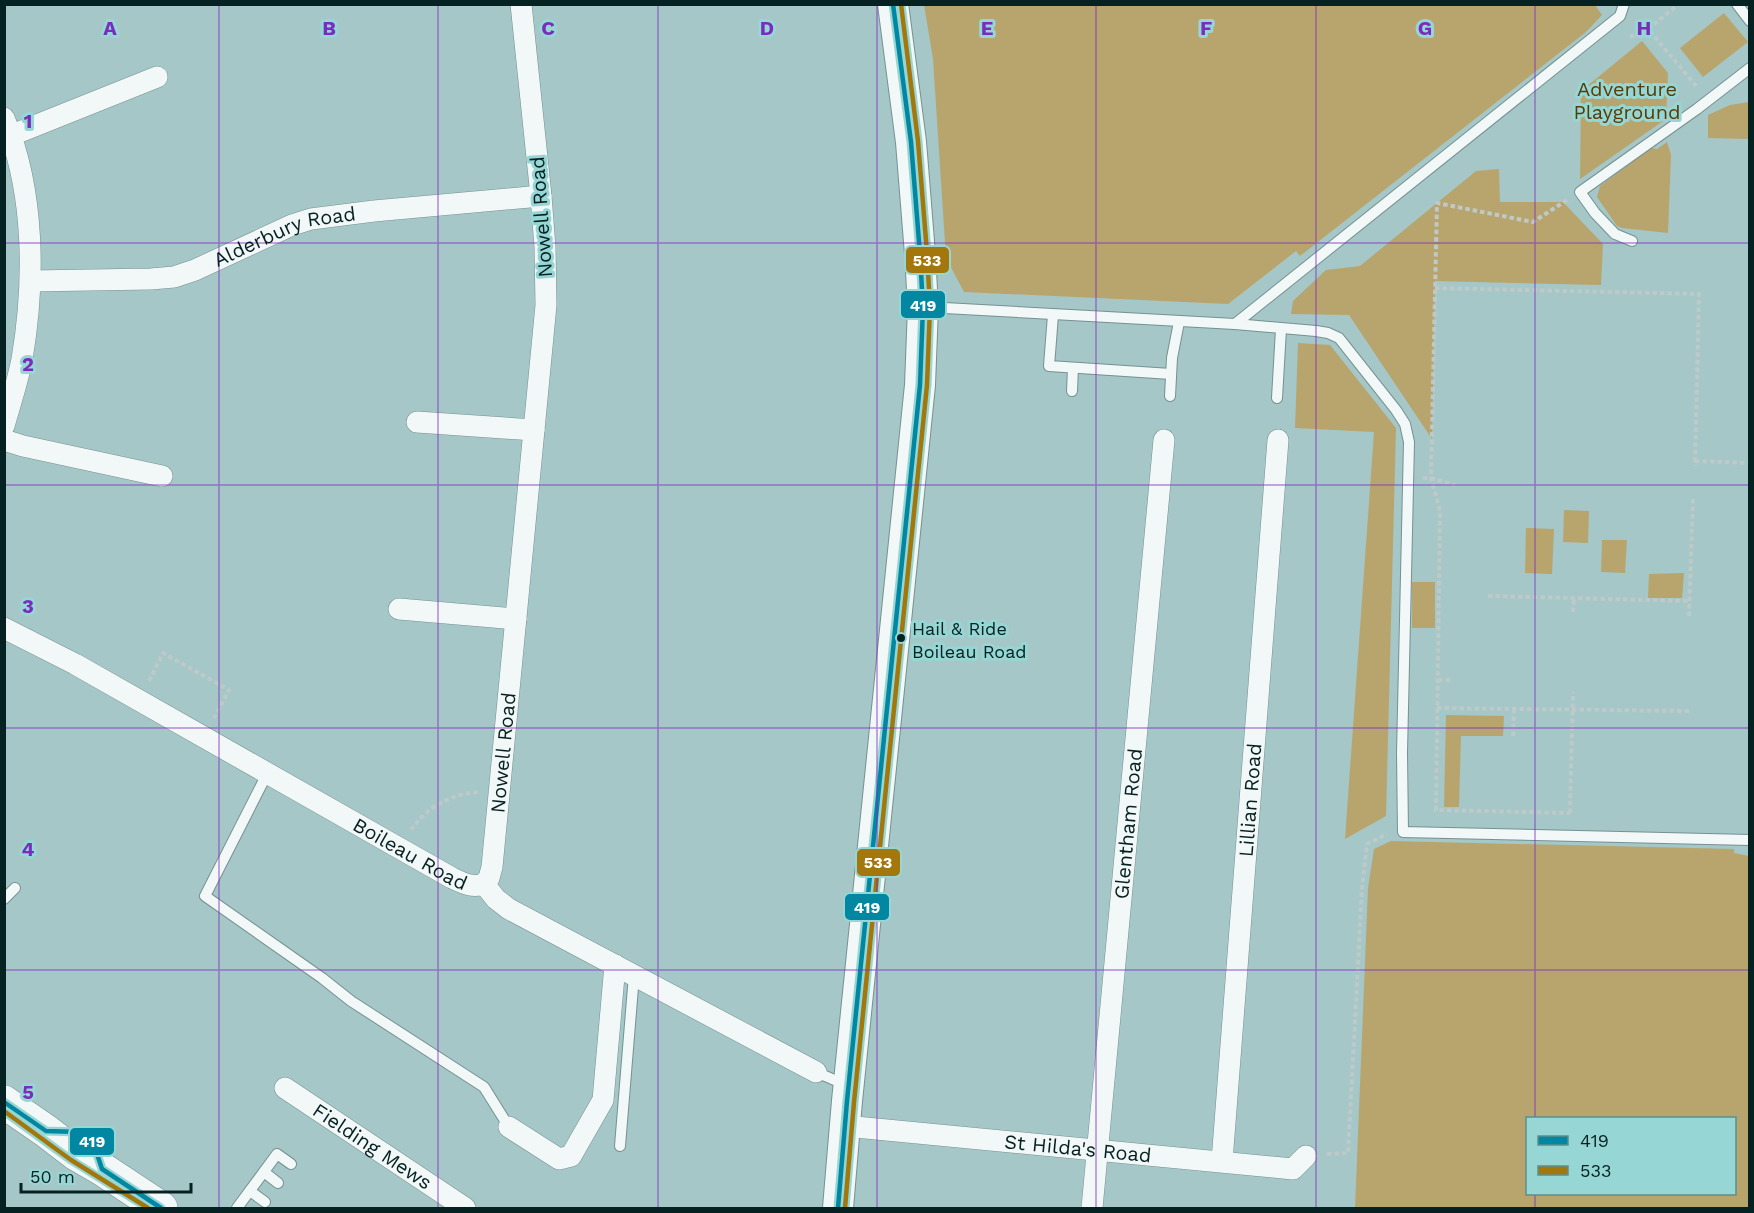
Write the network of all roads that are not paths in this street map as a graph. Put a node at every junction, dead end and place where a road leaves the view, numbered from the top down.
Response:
1 (521, 4) edge
2 (893, 4) edge
3 (1624, 4) edge
4 (1737, 4) edge
5 (1749, 21) edge
6 (1749, 68) edge
7 (157, 77) dead end
8 (8, 127) edge
9 (542, 196) junction
10 (1632, 241) dead end
11 (31, 281) junction
12 (923, 307) junction
13 (1053, 315) junction
14 (1179, 322) junction
15 (1235, 324) junction
16 (1281, 329) junction
17 (1073, 368) junction
18 (1171, 374) junction
19 (1072, 391) dead end
20 (1170, 396) dead end
21 (1277, 398) dead end
22 (417, 422) dead end
23 (4, 426) edge
24 (534, 430) junction
25 (4, 440) edge
26 (1164, 440) dead end
27 (1278, 440) dead end
28 (162, 476) dead end
29 (399, 609) dead end
30 (516, 619) junction
31 (4, 628) edge
32 (267, 774) junction
33 (1749, 840) edge
34 (484, 884) junction
35 (15, 888) dead end
36 (4, 899) edge
37 (615, 965) junction
38 (634, 975) junction
39 (816, 1072) joint
40 (849, 1086) junction
41 (285, 1088) dead end
42 (4, 1102) edge
43 (845, 1126) junction
44 (509, 1127) joint
45 (620, 1146) dead end
46 (1098, 1150) junction
47 (1306, 1156) road end
48 (1222, 1161) junction
49 (291, 1164) dead end
50 (264, 1172) junction
51 (279, 1183) dead end
52 (250, 1191) junction
53 (265, 1202) dead end
54 (461, 1208) edge
55 (161, 1209) edge
56 (237, 1209) edge
57 (838, 1209) edge
58 (1092, 1209) edge

1 - 9 street, Nowell Road
2 - 12 main road
3 - 15 lane
4 - 5 lane
6 - 10 lane
7 - 8 street
8 - 11 street
9 - 11 street, Alderbury Road
9 - 24 street, Nowell Road
11 - 23 street
12 - 13 lane
12 - 40 main road
13 - 14 lane
13 - 17 lane
14 - 15 lane
14 - 18 lane
15 - 16 lane
16 - 21 lane
16 - 33 lane
17 - 18 lane
17 - 19 lane
18 - 20 lane
22 - 24 street
24 - 30 street, Nowell Road
25 - 28 street
26 - 46 street, Glentham Road
27 - 48 street, Lillian Road
29 - 30 street
30 - 34 street, Nowell Road
31 - 32 street, Boileau Road
32 - 34 street, Boileau Road
32 - 44 lane
34 - 37 street, Boileau Road
35 - 36 lane
37 - 38 street, Boileau Road
37 - 44 street
38 - 39 street, Boileau Road
38 - 45 lane
39 - 40 lane, Boileau Road
40 - 43 main road
41 - 54 street, Fielding Mews
42 - 55 main road
43 - 46 street, St Hilda's Road
43 - 57 main road
46 - 48 street, St Hilda's Road
46 - 58 street, Glentham Road
47 - 48 street, St Hilda's Road
49 - 50 lane
50 - 51 lane
50 - 52 lane
52 - 53 lane
52 - 56 lane

